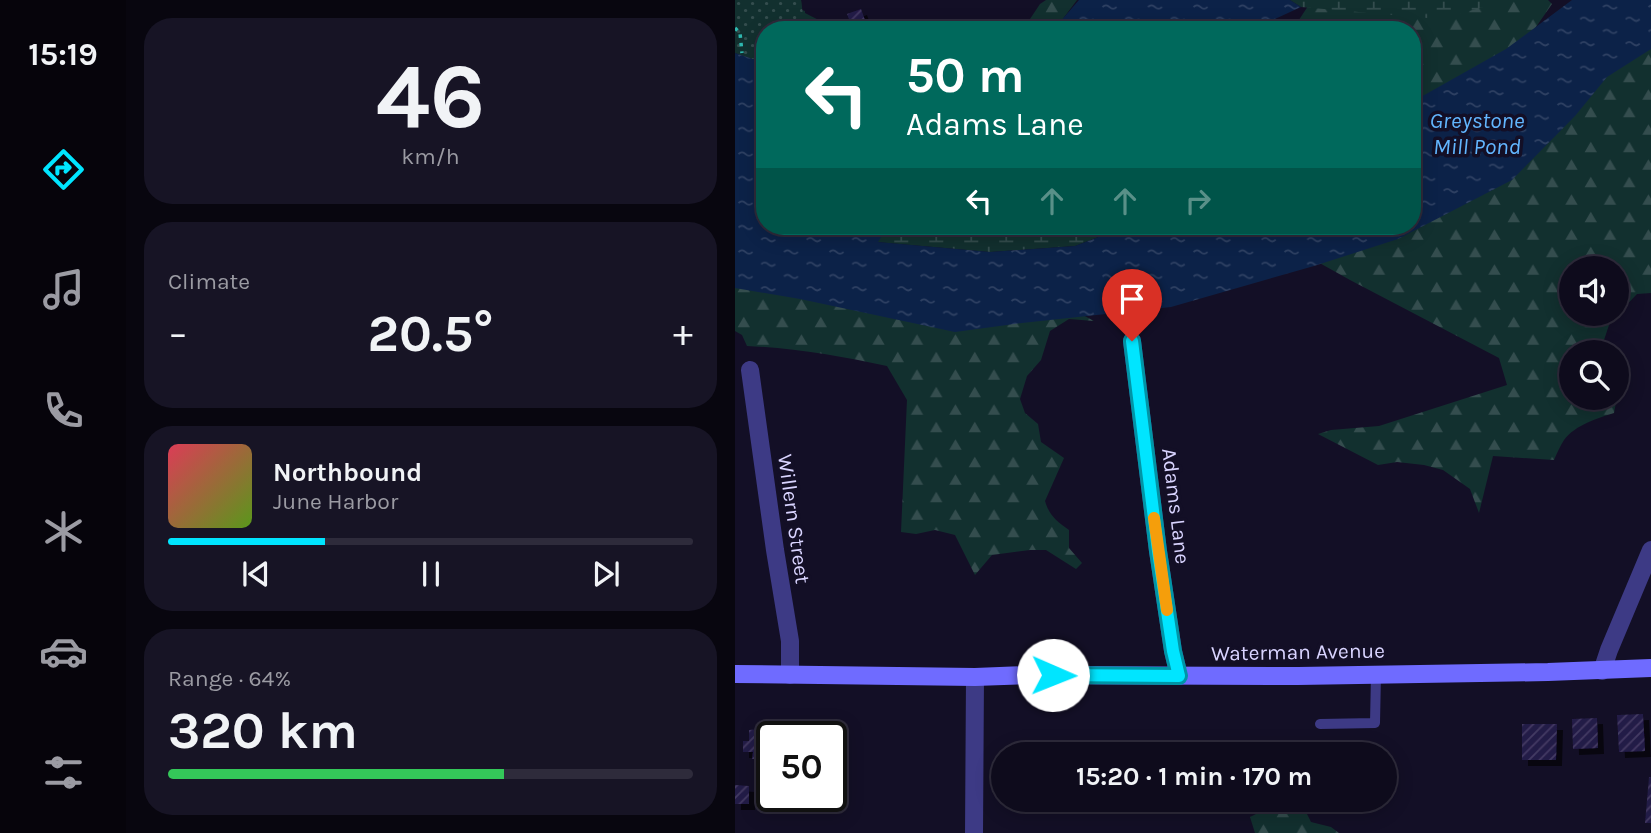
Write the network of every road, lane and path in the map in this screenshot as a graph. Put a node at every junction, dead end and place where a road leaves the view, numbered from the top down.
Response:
1 (735, 28) edge
2 (742, 53) dead end
3 (1132, 341) dead end
4 (750, 370) dead end
5 (1651, 550) edge
6 (1651, 668) edge
7 (1602, 671) junction
8 (735, 674) edge
9 (1376, 674) junction
10 (790, 675) junction
11 (1179, 676) junction
12 (975, 677) junction
13 (1319, 724) dead end
14 (974, 833) edge

1 - 2 path
3 - 11 street, Adams Lane
4 - 10 street, Willern Street
5 - 7 street
6 - 7 main road, Waterman Avenue
7 - 9 main road, Waterman Avenue
8 - 10 main road, Waterman Avenue
9 - 11 main road, Waterman Avenue
9 - 13 lane
10 - 12 main road, Waterman Avenue
11 - 12 main road, Waterman Avenue
12 - 14 street

